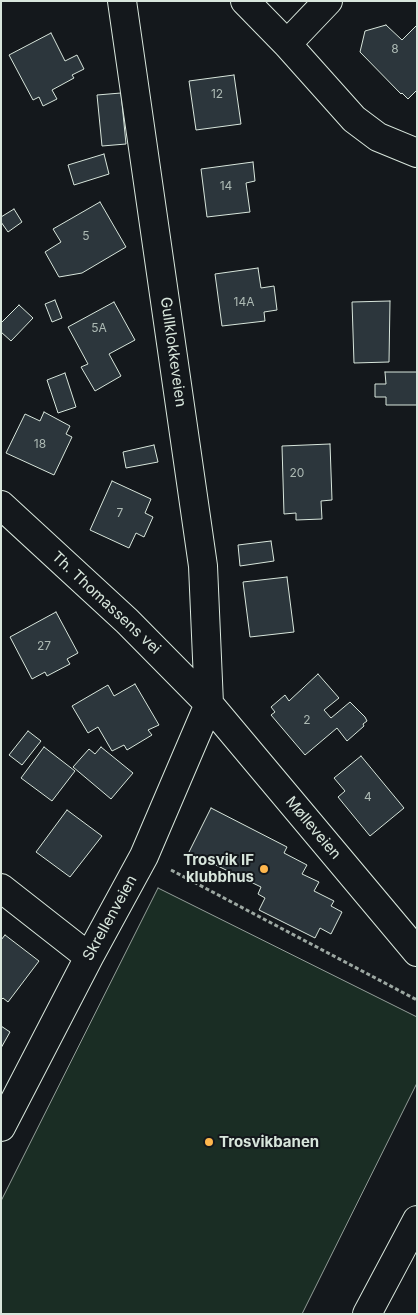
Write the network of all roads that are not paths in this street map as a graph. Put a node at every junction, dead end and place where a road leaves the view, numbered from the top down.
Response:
1 (122, 1) edge
2 (245, 1) edge
3 (328, 1) edge
4 (287, 44) junction
5 (417, 153) edge
6 (1, 505) edge
7 (209, 704) junction
8 (1, 888) edge
9 (417, 952) edge
10 (89, 956) junction
11 (1, 1127) edge
12 (417, 1220) edge
13 (367, 1314) edge

1 - 7 street, Gullklokkeveien
2 - 4 street
3 - 4 street
4 - 5 street
6 - 7 street, Th. Thomassens vei
7 - 9 street, Mølleveien
7 - 10 street, Skrellenveien
8 - 10 street
10 - 11 street, Skrellenveien
12 - 13 street

